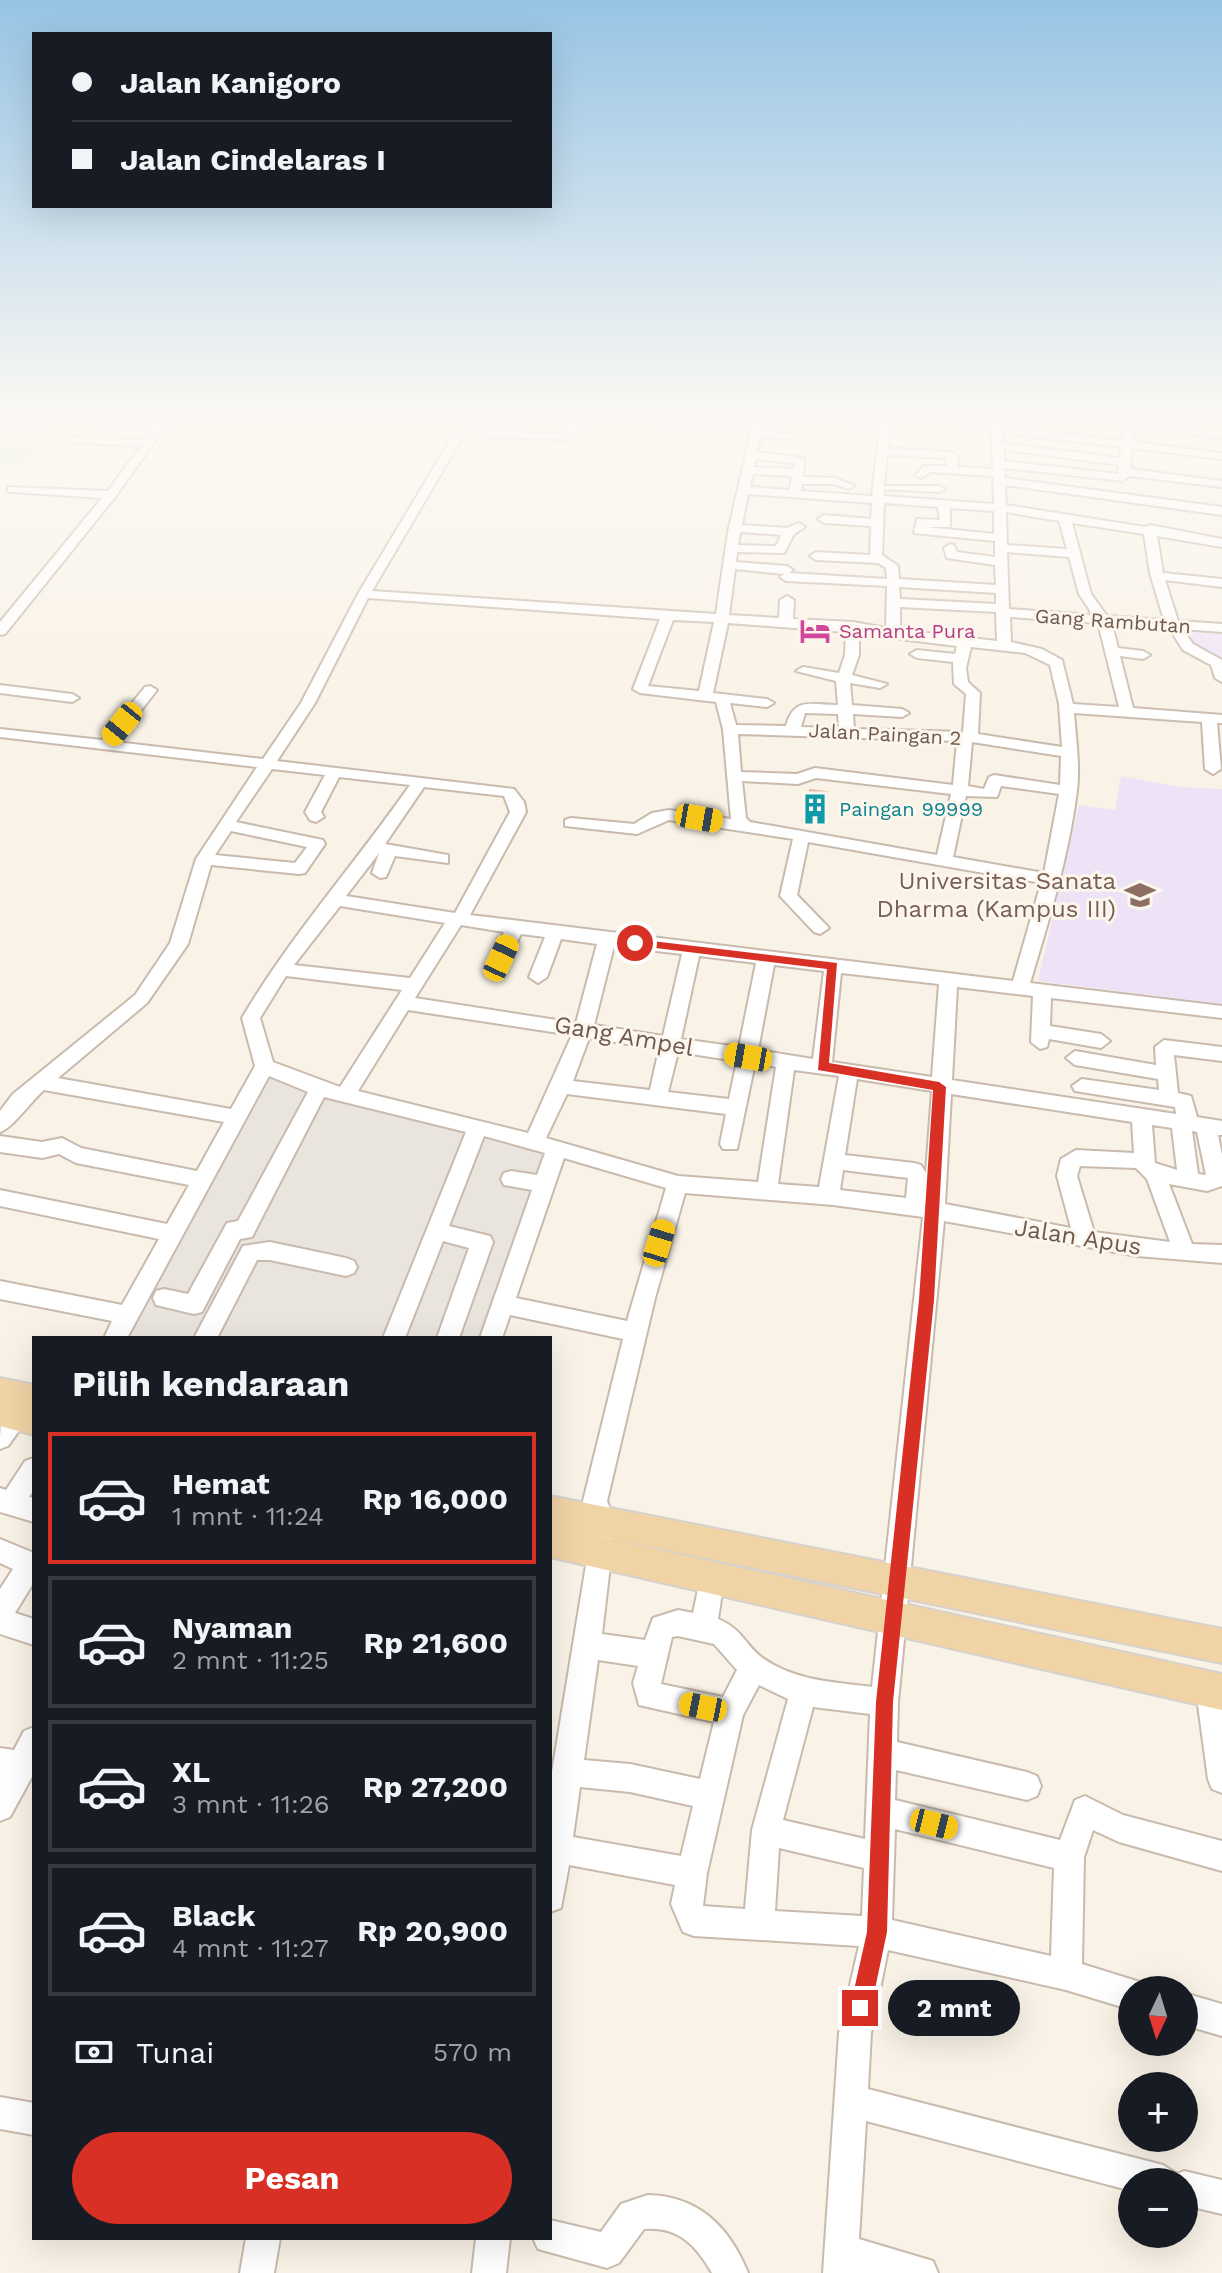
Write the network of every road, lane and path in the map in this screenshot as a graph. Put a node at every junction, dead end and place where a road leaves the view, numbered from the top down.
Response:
1 (89, 522) edge
2 (407, 522) edge
3 (865, 522) edge
4 (921, 522) edge
5 (922, 522) edge
6 (946, 522) edge
7 (1000, 522) edge
8 (1065, 522) edge
9 (1104, 522) edge
10 (736, 523) joint
11 (877, 523) joint
12 (1150, 529) junction
13 (1222, 543) edge
14 (732, 548) junction
15 (1001, 549) junction
16 (1072, 553) junction
17 (816, 556) dead end
18 (877, 559) junction
19 (729, 565) junction
20 (952, 574) dead end
21 (893, 576) junction
22 (1159, 576) junction
23 (1222, 583) edge
24 (1002, 589) junction
25 (364, 594) junction
26 (787, 600) dead end
27 (892, 603) junction
28 (1003, 611) junction
29 (668, 616) junction
30 (720, 618) junction
31 (786, 621) junction
32 (1104, 621) junction
33 (1171, 624) junction
34 (858, 625) junction
35 (1222, 628) edge
36 (0, 631) edge
37 (893, 631) junction
38 (917, 634) junction
39 (965, 642) junction
40 (1004, 646) junction
41 (1111, 651) junction
42 (1143, 655) dead end
43 (961, 659) junction
44 (803, 671) dead end
45 (1222, 678) edge
46 (843, 681) junction
47 (880, 684) dead end
48 (0, 689) edge
49 (150, 690) dead end
50 (705, 697) junction
51 (72, 698) dead end
52 (722, 699) junction
53 (767, 703) dead end
54 (1065, 708) junction
55 (845, 710) junction
56 (1127, 712) junction
57 (902, 713) dead end
58 (1215, 719) edge
59 (730, 729) junction
60 (793, 729) junction
61 (847, 731) junction
62 (0, 733) edge
63 (967, 738) junction
64 (105, 746) junction
65 (1071, 753) junction
66 (267, 764) junction
67 (1213, 769) dead end
68 (334, 772) junction
69 (734, 776) junction
70 (420, 782) junction
71 (960, 788) junction
72 (1069, 791) junction
73 (316, 817) dead end
74 (571, 823) dead end
75 (226, 825) junction
76 (747, 827) junction
77 (802, 834) junction
78 (382, 848) junction
79 (204, 859) junction
80 (442, 859) dead end
81 (944, 861) junction
82 (380, 873) dead end
83 (1048, 879) junction
84 (332, 901) junction
85 (458, 919) junction
86 (515, 928) junction
87 (820, 928) dead end
88 (555, 933) junction
89 (607, 939) junction
90 (692, 950) junction
91 (501, 958) dead end
92 (766, 958) junction
93 (833, 966) junction
94 (281, 969) junction
95 (538, 977) dead end
96 (948, 979) junction
97 (1020, 987) junction
98 (1042, 990) junction
99 (408, 994) junction
100 (1222, 1012) edge
101 (581, 1029) junction
102 (1101, 1041) dead end
103 (669, 1045) junction
104 (1222, 1054) edge
105 (748, 1057) junction
106 (1075, 1058) dead end
107 (786, 1062) junction
108 (265, 1066) junction
109 (822, 1067) junction
110 (849, 1071) junction
111 (1166, 1074) junction
112 (40, 1082) junction
113 (562, 1086) junction
114 (1082, 1086) dead end
115 (939, 1087) junction
116 (319, 1089) junction
117 (346, 1094) junction
118 (658, 1095) junction
119 (1169, 1097) junction
120 (737, 1108) junction
121 (1142, 1116) junction
122 (236, 1117) junction
123 (0, 1125) edge
124 (1199, 1125) edge
125 (478, 1127) junction
126 (533, 1143) junction
127 (0, 1144) edge
128 (730, 1144) dead end
129 (556, 1150) junction
130 (833, 1161) junction
131 (1150, 1168) junction
132 (511, 1179) dead end
133 (202, 1180) junction
134 (544, 1184) junction
135 (677, 1184) junction
136 (767, 1191) junction
137 (0, 1198) edge
138 (828, 1198) junction
139 (925, 1210) junction
140 (439, 1232) junction
141 (172, 1233) junction
142 (1085, 1239) junction
143 (1185, 1253) junction
144 (1222, 1254) edge
145 (346, 1267) dead end
146 (0, 1290) edge
147 (164, 1298) dead end
148 (502, 1304) junction
149 (194, 1305) junction
150 (219, 1308) junction
151 (127, 1315) junction
152 (636, 1332) junction
153 (116, 1336) edge
154 (206, 1336) edge
155 (395, 1336) edge
156 (449, 1336) edge
157 (492, 1336) edge
158 (32, 1473) edge
159 (15, 1504) edge
160 (552, 1512) edge
161 (602, 1538) junction
162 (552, 1541) edge
163 (0, 1551) edge
164 (711, 1580) junction
165 (897, 1580) junction
166 (0, 1613) edge
167 (893, 1616) junction
168 (0, 1621) edge
169 (704, 1627) junction
170 (32, 1628) edge
171 (586, 1645) junction
172 (1222, 1646) edge
173 (654, 1655) junction
174 (753, 1668) junction
175 (1216, 1691) edge
176 (803, 1692) junction
177 (884, 1702) junction
178 (730, 1712) junction
179 (884, 1753) junction
180 (19, 1757) edge
181 (562, 1760) edge
182 (1222, 1779) edge
183 (1027, 1786) dead end
184 (711, 1796) junction
185 (0, 1807) edge
186 (880, 1811) junction
187 (766, 1830) junction
188 (552, 1848) edge
189 (1222, 1856) edge
190 (879, 1857) junction
191 (1069, 1857) junction
192 (692, 1873) junction
193 (759, 1927) junction
194 (877, 1932) junction
195 (1066, 1975) junction
196 (1118, 1990) edge
197 (1198, 2013) edge
198 (1222, 2020) edge
199 (850, 2101) junction
200 (0, 2113) edge
201 (32, 2119) edge
202 (1118, 2170) edge
203 (1198, 2191) edge
204 (1222, 2197) edge
205 (552, 2237) edge
206 (263, 2240) edge
207 (493, 2240) edge
208 (841, 2263) edge
209 (257, 2273) edge
210 (489, 2273) edge
211 (731, 2273) edge
212 (921, 2273) edge

1 - 36 street
2 - 25 street
3 - 11 street
4 - 15 street
5 - 6 street
7 - 15 street
8 - 16 street
9 - 12 street
10 - 14 street
10 - 14 street
11 - 18 street
12 - 13 street
12 - 22 street
14 - 19 street
15 - 16 street
15 - 20 street
15 - 24 street
16 - 32 street
17 - 18 street
18 - 21 street
19 - 21 street
19 - 30 street
21 - 24 street
21 - 27 street
22 - 23 street
22 - 33 street
24 - 28 street
25 - 29 street
25 - 66 street
26 - 31 street
27 - 28 street, Gang Rambutan
27 - 37 street
28 - 32 street, Gang Rambutan
28 - 40 street
29 - 30 street
29 - 50 street
30 - 31 street
30 - 50 street
31 - 34 street
32 - 33 street, Gang Rambutan
32 - 41 street
33 - 35 street, Gang Rambutan
33 - 45 street
34 - 37 street
34 - 46 street
37 - 38 street
38 - 39 street
38 - 43 street
39 - 40 street
39 - 43 street
40 - 54 street
41 - 42 street
41 - 56 street
43 - 63 street
44 - 46 street
46 - 47 street
46 - 55 street
48 - 51 street
49 - 64 street
50 - 52 street
52 - 53 street
52 - 59 street
54 - 56 street
54 - 65 street
55 - 57 street
55 - 60 street
55 - 61 street
56 - 58 street
58 - 67 street
59 - 60 street, Jalan Paingan 2
59 - 69 street
60 - 61 street, Jalan Paingan 2
61 - 63 street, Jalan Paingan 2
62 - 64 street
63 - 65 street, Jalan Paingan 2
63 - 71 street
64 - 66 street
65 - 72 street
66 - 68 street
66 - 75 street
68 - 70 street
68 - 73 street
69 - 71 street
69 - 76 street
70 - 78 street
70 - 85 street
71 - 72 street
71 - 81 street
72 - 83 street
74 - 76 street
75 - 79 street
75 - 79 street
76 - 77 street
77 - 81 street
77 - 87 street
78 - 80 street
78 - 82 street
78 - 84 street
79 - 112 street
81 - 83 street
83 - 97 street
84 - 85 street
84 - 94 street
85 - 86 street
85 - 99 street
86 - 88 street
86 - 91 street
88 - 89 street
88 - 95 street
89 - 90 street
89 - 101 street
90 - 92 street
90 - 103 street
92 - 93 street
92 - 105 street
93 - 96 street
93 - 109 street
94 - 99 street, Gang Ampel
94 - 108 street
96 - 97 street
96 - 115 street
97 - 98 street
98 - 100 street
98 - 102 street
99 - 101 street, Gang Ampel
99 - 117 street
101 - 103 street, Gang Ampel
101 - 113 street
103 - 105 street, Gang Ampel
103 - 118 street
104 - 111 street
105 - 107 street, Gang Ampel
105 - 120 street
106 - 111 street
107 - 109 street, Gang Ampel
107 - 136 street
108 - 116 street, Jalan Apus
108 - 122 street
109 - 110 street, Gang Ampel
110 - 115 street, Gang Ampel
110 - 130 street
111 - 119 street
112 - 122 street
112 - 123 street
113 - 118 street
113 - 126 street
114 - 119 street
115 - 121 street, Gang Ampel
115 - 139 street
116 - 117 street, Jalan Apus
116 - 149 street
117 - 125 street, Jalan Apus
118 - 120 street
119 - 124 street
120 - 128 street
121 - 124 street, Gang Ampel
121 - 131 street
122 - 133 street
124 - 131 street
125 - 126 street, Jalan Apus
125 - 140 street
126 - 129 street, Jalan Apus
127 - 133 street
129 - 134 street
129 - 135 street, Jalan Apus
130 - 138 street
130 - 139 street
131 - 142 street
131 - 143 street
132 - 134 street
133 - 141 street
134 - 148 street
135 - 136 street, Jalan Apus
135 - 152 street
136 - 138 street, Jalan Apus
137 - 141 street
138 - 139 street, Jalan Apus
139 - 142 street, Jalan Apus
139 - 165 street
140 - 155 street
140 - 156 street
141 - 151 street
142 - 143 street, Jalan Apus
143 - 144 street, Jalan Apus
145 - 150 street
146 - 151 street
147 - 149 street
148 - 152 street
148 - 157 street
149 - 150 street
150 - 154 street
151 - 153 street
152 - 161 street
158 - 159 street
160 - 161 main road
161 - 162 main road
161 - 164 main road
161 - 165 main road
161 - 171 street
163 - 166 street
164 - 167 main road
164 - 169 street
165 - 167 street
165 - 172 main road
167 - 175 main road
167 - 177 street
168 - 170 street
169 - 173 street
169 - 174 street
171 - 173 street
171 - 181 street
173 - 178 street
174 - 176 street
174 - 178 street
175 - 182 street
176 - 177 street
176 - 187 street
177 - 179 street
178 - 184 street
179 - 183 street
179 - 186 street
180 - 185 street
181 - 184 street
181 - 188 street
184 - 192 street
186 - 190 street
186 - 191 street
187 - 190 street
187 - 193 street
188 - 192 street
189 - 191 street
190 - 194 street
191 - 195 street
192 - 193 street
193 - 194 street
194 - 195 street
194 - 199 street
195 - 196 street
197 - 198 street
199 - 202 street
199 - 208 street
200 - 201 street
203 - 204 street
205 - 211 street
206 - 209 street
207 - 210 street
208 - 212 street

